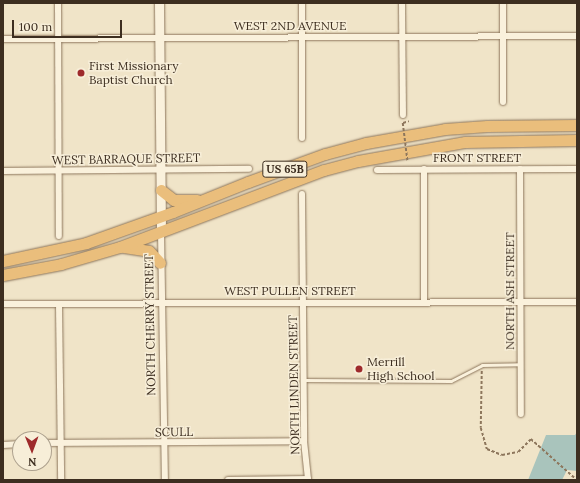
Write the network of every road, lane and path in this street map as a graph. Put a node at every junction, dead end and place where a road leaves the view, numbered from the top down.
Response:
1 (58, 3) edge
2 (159, 3) edge
3 (302, 3) edge
4 (402, 3) edge
5 (503, 3) edge
6 (402, 36) junction
7 (503, 36) junction
8 (577, 36) edge
9 (302, 37) junction
10 (58, 38) junction
11 (159, 38) junction
12 (3, 39) edge
13 (503, 102) dead end
14 (403, 115) dead end
15 (409, 121) dead end
16 (577, 126) edge
17 (302, 138) dead end
18 (577, 140) edge
19 (408, 161) dead end
20 (161, 169) junction
21 (248, 169) dead end
22 (424, 169) junction
23 (520, 169) junction
24 (577, 169) edge
25 (377, 170) dead end
26 (3, 171) edge
27 (58, 171) junction
28 (161, 190) junction
29 (302, 194) dead end
30 (201, 200) junction
31 (162, 217) junction
32 (161, 231) junction
33 (59, 236) dead end
34 (120, 247) junction
35 (3, 260) edge
36 (160, 263) junction
37 (3, 275) edge
38 (160, 302) junction
39 (304, 302) junction
40 (424, 302) junction
41 (577, 302) edge
42 (521, 303) junction
43 (3, 304) edge
44 (59, 304) junction
45 (521, 364) junction
46 (482, 365) junction
47 (304, 380) junction
48 (521, 414) dead end
49 (304, 441) junction
50 (52, 443) edge
51 (61, 443) junction
52 (165, 444) junction
53 (308, 479) edge
54 (61, 480) edge
55 (164, 480) edge
56 (228, 480) edge
57 (577, 480) edge

1 - 10 street
2 - 11 main road, NORTH CHERRY STREET
3 - 9 street
4 - 6 street
5 - 7 street
6 - 7 street, WEST 2ND AVENUE
6 - 9 street, WEST 2ND AVENUE
6 - 14 street
7 - 8 street, WEST 2ND AVENUE
7 - 13 street
9 - 11 street, WEST 2ND AVENUE
9 - 17 street
10 - 11 street, WEST 2ND AVENUE
10 - 12 street, WEST 2ND AVENUE
10 - 27 street
11 - 20 main road, NORTH CHERRY STREET
15 - 19 path, bridge
16 - 30 highway, US 65B
18 - 32 highway, US 65B
20 - 21 street, WEST BARRAQUE STREET
20 - 27 street, WEST BARRAQUE STREET
20 - 28 main road, NORTH CHERRY STREET
22 - 23 street, FRONT STREET
22 - 25 street, FRONT STREET
22 - 40 street
23 - 24 street, FRONT STREET
23 - 42 street, NORTH ASH STREET
26 - 27 street, WEST BARRAQUE STREET
27 - 33 street
28 - 30 highway
28 - 31 main road, NORTH CHERRY STREET
29 - 39 street, NORTH LINDEN STREET
30 - 31 highway, US 65B
31 - 32 main road, NORTH CHERRY STREET
31 - 35 highway, US 65B
32 - 34 highway, US 65B
32 - 36 street, NORTH CHERRY STREET
34 - 36 highway
34 - 37 highway, US 65B
36 - 38 street, NORTH CHERRY STREET
38 - 39 street, WEST PULLEN STREET
38 - 44 street, WEST PULLEN STREET
38 - 52 street, NORTH CHERRY STREET
39 - 40 street, WEST PULLEN STREET
39 - 47 street, NORTH LINDEN STREET
40 - 42 street, WEST PULLEN STREET
41 - 42 street, WEST PULLEN STREET
42 - 45 street, NORTH ASH STREET
43 - 44 street, WEST PULLEN STREET
44 - 51 street
45 - 46 lane
45 - 48 street, NORTH ASH STREET
46 - 47 lane
46 - 57 path
47 - 49 street, NORTH LINDEN STREET
49 - 52 street, SCULL
49 - 53 street, NORTH LINDEN STREET
50 - 51 street, SCULL
51 - 52 street, SCULL
51 - 54 street
52 - 55 street, NORTH CHERRY STREET
53 - 56 street

